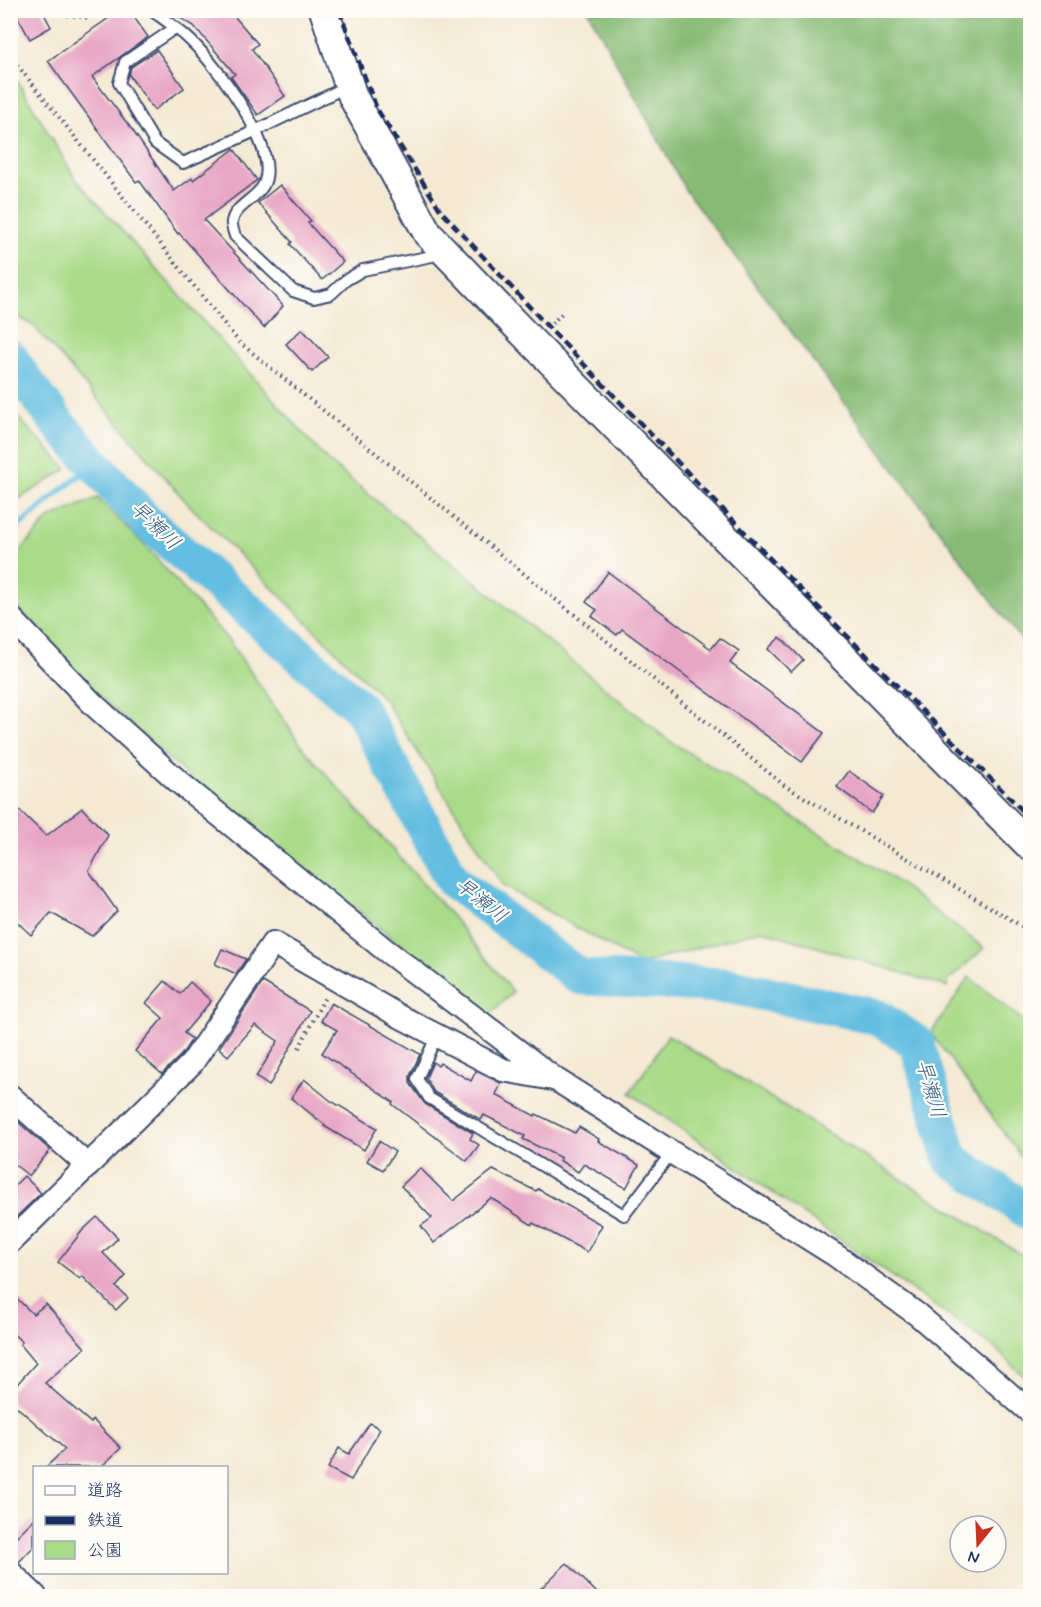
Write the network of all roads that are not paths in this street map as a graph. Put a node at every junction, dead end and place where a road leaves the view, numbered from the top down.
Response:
1 (151, 10) edge
2 (324, 10) edge
3 (175, 28) junction
4 (349, 85) junction
5 (255, 131) junction
6 (432, 256) dead end
7 (10, 617) edge
8 (1030, 846) edge
9 (437, 1035) junction
10 (555, 1079) junction
11 (10, 1096) edge
12 (672, 1152) junction
13 (88, 1166) junction
14 (10, 1242) edge
15 (1030, 1412) edge
16 (10, 1572) edge
17 (35, 1596) edge

1 - 3 lane
2 - 4 street
3 - 5 lane
3 - 5 lane
4 - 5 lane
4 - 8 street
5 - 6 lane
7 - 10 street
9 - 10 street
9 - 12 lane
9 - 13 street
10 - 12 street
11 - 13 street
12 - 15 street
13 - 14 street
16 - 17 street

